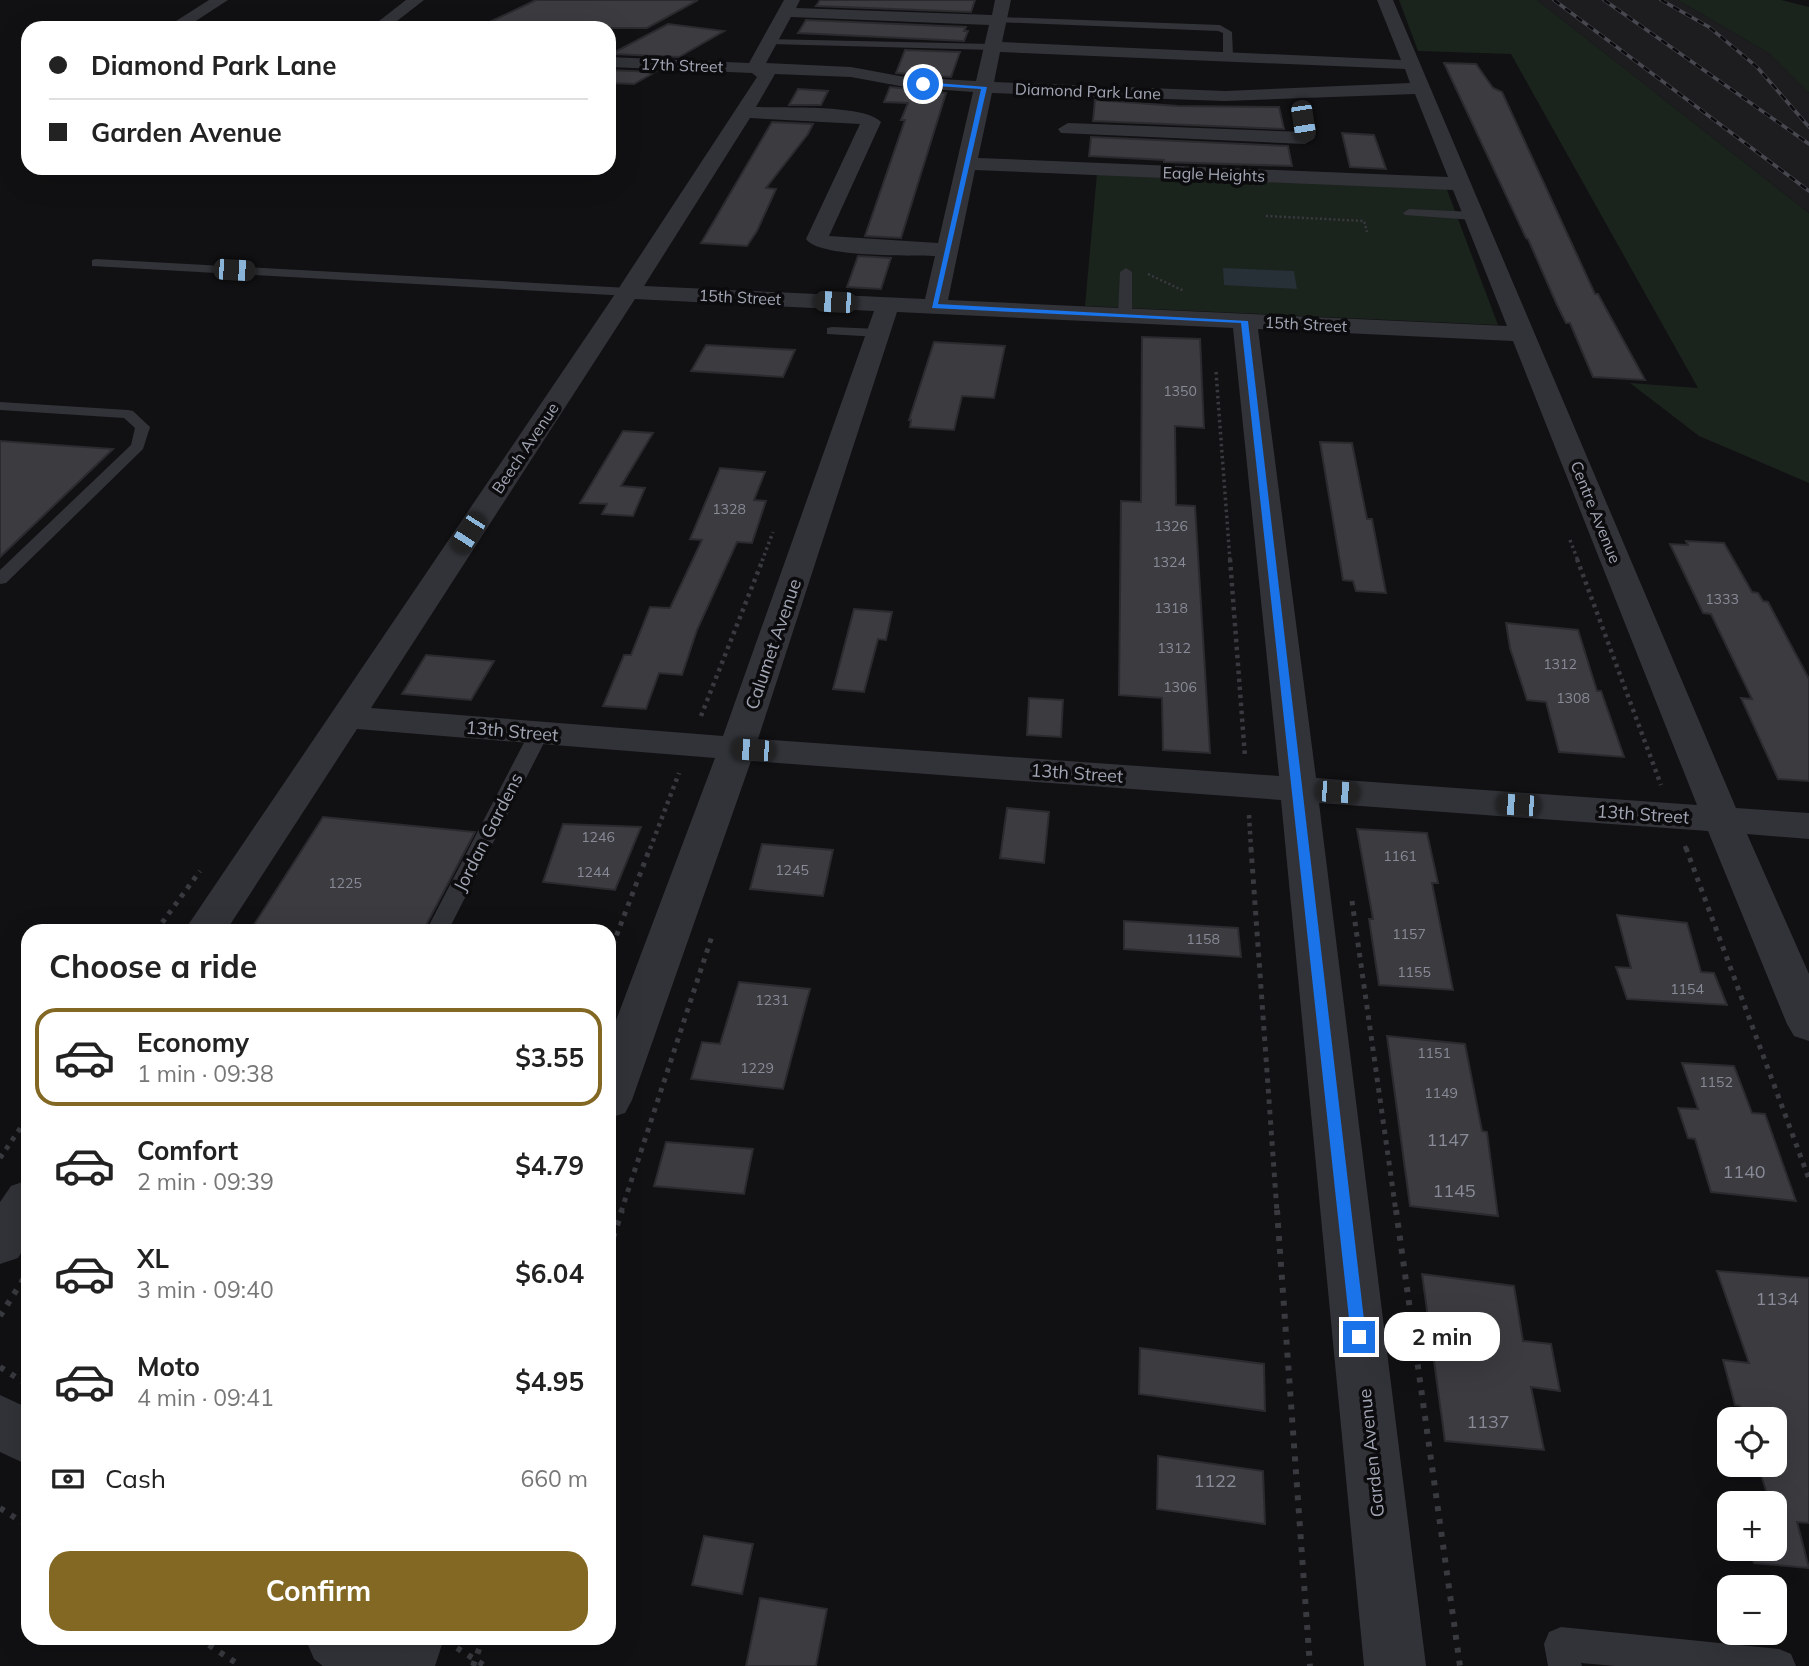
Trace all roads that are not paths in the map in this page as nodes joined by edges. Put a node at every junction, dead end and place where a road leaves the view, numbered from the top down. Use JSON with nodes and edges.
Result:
{"nodes":[{"id":1,"x":220,"y":0,"type":"edge"},
{"id":2,"x":416,"y":0,"type":"edge"},
{"id":3,"x":1385,"y":0,"type":"edge"},
{"id":4,"x":789,"y":6,"type":"edge"},
{"id":5,"x":1001,"y":10,"type":"edge"},
{"id":6,"x":185,"y":21,"type":"edge"},
{"id":7,"x":388,"y":21,"type":"edge"},
{"id":8,"x":769,"y":41,"type":"junction"},
{"id":9,"x":993,"y":47,"type":"junction"},
{"id":10,"x":1228,"y":56,"type":"junction"},
{"id":11,"x":616,"y":62,"type":"edge"},
{"id":12,"x":754,"y":67,"type":"junction"},
{"id":13,"x":1417,"y":77,"type":"junction"},
{"id":14,"x":984,"y":87,"type":"junction"},
{"id":15,"x":744,"y":113,"type":"junction"},
{"id":16,"x":1068,"y":129,"type":"dead end"},
{"id":17,"x":1119,"y":131,"type":"junction"},
{"id":18,"x":967,"y":164,"type":"junction"},
{"id":19,"x":1117,"y":170,"type":"junction"},
{"id":20,"x":1313,"y":178,"type":"junction"},
{"id":21,"x":1461,"y":184,"type":"junction"},
{"id":22,"x":1409,"y":213,"type":"dead end"},
{"id":23,"x":1474,"y":216,"type":"junction"},
{"id":24,"x":947,"y":250,"type":"junction"},
{"id":25,"x":96,"y":262,"type":"dead end"},
{"id":26,"x":1126,"y":272,"type":"dead end"},
{"id":27,"x":629,"y":292,"type":"junction"},
{"id":28,"x":934,"y":306,"type":"junction"},
{"id":29,"x":1125,"y":316,"type":"junction"},
{"id":30,"x":884,"y":319,"type":"junction"},
{"id":31,"x":1245,"y":321,"type":"junction"},
{"id":32,"x":832,"y":331,"type":"dead end"},
{"id":33,"x":1523,"y":334,"type":"junction"},
{"id":34,"x":0,"y":406,"type":"edge"},
{"id":35,"x":0,"y":579,"type":"edge"},
{"id":36,"x":346,"y":717,"type":"junction"},
{"id":37,"x":539,"y":733,"type":"junction"},
{"id":38,"x":737,"y":748,"type":"junction"},
{"id":39,"x":1299,"y":789,"type":"junction"},
{"id":40,"x":1722,"y":820,"type":"junction"},
{"id":41,"x":1809,"y":826,"type":"edge"},
{"id":42,"x":210,"y":924,"type":"edge"},
{"id":43,"x":441,"y":924,"type":"edge"},
{"id":44,"x":1809,"y":1024,"type":"edge"},
{"id":45,"x":616,"y":1081,"type":"edge"},
{"id":46,"x":21,"y":1211,"type":"edge"},
{"id":47,"x":0,"y":1243,"type":"edge"},
{"id":48,"x":0,"y":1421,"type":"edge"},
{"id":49,"x":21,"y":1434,"type":"edge"},
{"id":50,"x":346,"y":1645,"type":"edge"},
{"id":51,"x":412,"y":1645,"type":"edge"},
{"id":52,"x":377,"y":1666,"type":"edge"},
{"id":53,"x":404,"y":1666,"type":"edge"},
{"id":54,"x":1395,"y":1666,"type":"edge"},
{"id":55,"x":1565,"y":1666,"type":"edge"},
{"id":56,"x":1779,"y":1666,"type":"edge"}],
"edges":[{"from":1,"to":6,"type":"street"},
{"from":2,"to":7,"type":"street"},
{"from":3,"to":13,"type":"street","name":"Centre Avenue"},
{"from":4,"to":5,"type":"street"},
{"from":4,"to":8,"type":"street"},
{"from":5,"to":9,"type":"street"},
{"from":5,"to":10,"type":"lane"},
{"from":8,"to":9,"type":"lane"},
{"from":8,"to":12,"type":"street"},
{"from":9,"to":10,"type":"street"},
{"from":9,"to":14,"type":"street"},
{"from":10,"to":13,"type":"street"},
{"from":11,"to":12,"type":"street","name":"17th Street"},
{"from":12,"to":14,"type":"street","name":"Diamond Park Lane"},
{"from":12,"to":15,"type":"street","name":"Beech Avenue"},
{"from":13,"to":14,"type":"street","name":"Diamond Park Lane"},
{"from":13,"to":21,"type":"street","name":"Centre Avenue"},
{"from":14,"to":18,"type":"street"},
{"from":15,"to":24,"type":"street"},
{"from":15,"to":27,"type":"street","name":"Beech Avenue"},
{"from":16,"to":17,"type":"street"},
{"from":17,"to":19,"type":"street"},
{"from":17,"to":20,"type":"street"},
{"from":18,"to":19,"type":"street","name":"Eagle Heights"},
{"from":18,"to":24,"type":"street"},
{"from":19,"to":20,"type":"street","name":"Eagle Heights"},
{"from":20,"to":21,"type":"street","name":"Eagle Heights"},
{"from":21,"to":23,"type":"street","name":"Centre Avenue"},
{"from":22,"to":23,"type":"lane"},
{"from":23,"to":33,"type":"street","name":"Centre Avenue"},
{"from":24,"to":28,"type":"street"},
{"from":25,"to":27,"type":"lane"},
{"from":26,"to":29,"type":"lane"},
{"from":27,"to":30,"type":"street","name":"15th Street"},
{"from":27,"to":36,"type":"street","name":"Beech Avenue"},
{"from":28,"to":29,"type":"street","name":"15th Street"},
{"from":28,"to":30,"type":"street","name":"15th Street"},
{"from":29,"to":31,"type":"street","name":"15th Street"},
{"from":30,"to":32,"type":"lane"},
{"from":30,"to":38,"type":"street","name":"Calumet Avenue"},
{"from":31,"to":33,"type":"street","name":"15th Street"},
{"from":31,"to":39,"type":"street","name":"Garden Avenue"},
{"from":33,"to":40,"type":"street","name":"Centre Avenue"},
{"from":34,"to":35,"type":"lane"},
{"from":36,"to":37,"type":"street","name":"13th Street"},
{"from":36,"to":42,"type":"street","name":"Beech Avenue"},
{"from":37,"to":38,"type":"street","name":"13th Street"},
{"from":37,"to":43,"type":"lane","name":"Jordan Gardens"},
{"from":38,"to":39,"type":"street","name":"13th Street"},
{"from":38,"to":45,"type":"street","name":"Calumet Avenue"},
{"from":39,"to":40,"type":"street","name":"13th Street"},
{"from":39,"to":54,"type":"street","name":"Garden Avenue"},
{"from":40,"to":41,"type":"street","name":"13th Street"},
{"from":40,"to":44,"type":"street","name":"Centre Avenue"},
{"from":46,"to":47,"type":"street"},
{"from":48,"to":49,"type":"street"},
{"from":50,"to":52,"type":"street"},
{"from":51,"to":53,"type":"street"},
{"from":55,"to":56,"type":"lane"}]}
